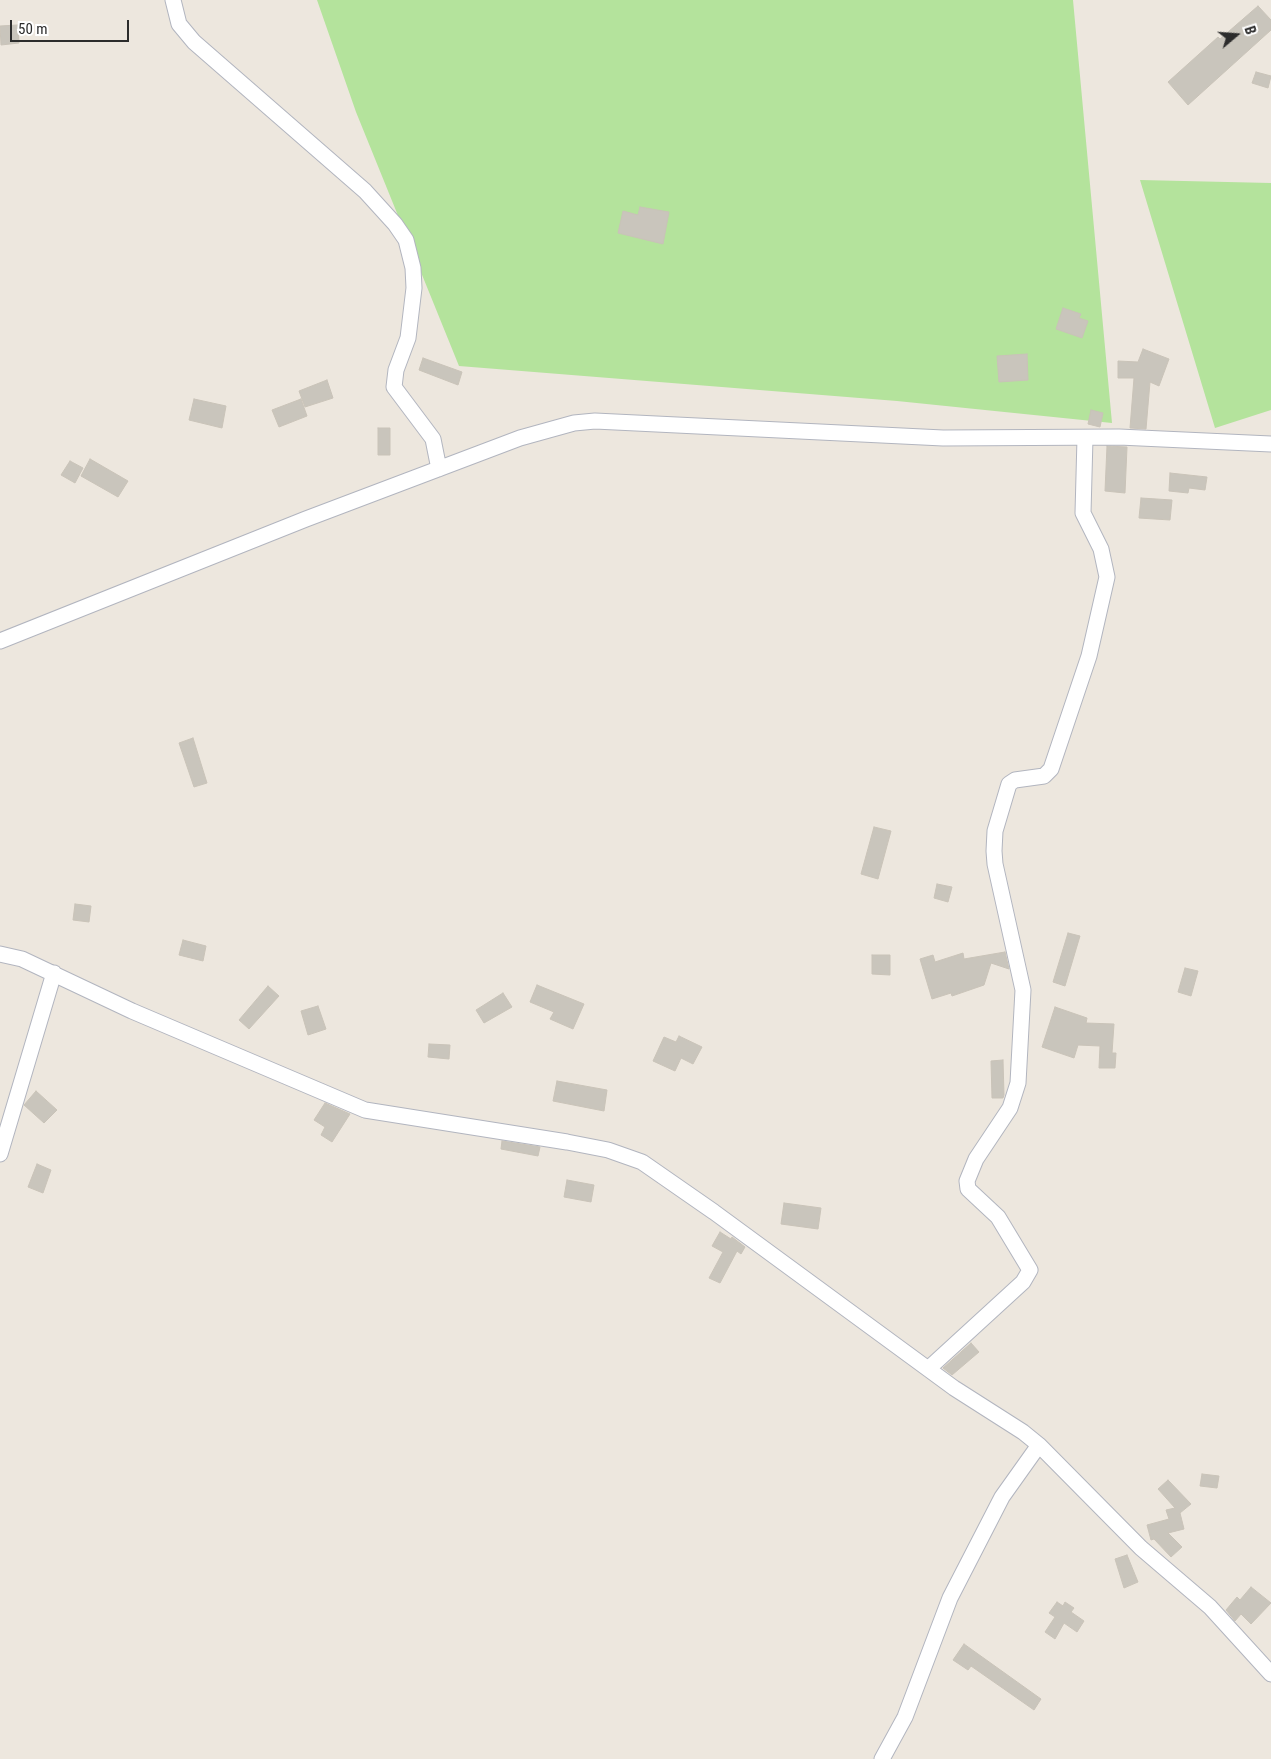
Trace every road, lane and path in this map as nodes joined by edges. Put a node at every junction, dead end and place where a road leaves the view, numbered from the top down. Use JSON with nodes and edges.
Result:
{"nodes":[{"id":1,"x":173,"y":0,"type":"edge"},
{"id":2,"x":1084,"y":438,"type":"junction"},
{"id":3,"x":1271,"y":444,"type":"edge"},
{"id":4,"x":439,"y":469,"type":"junction"},
{"id":5,"x":0,"y":641,"type":"edge"},
{"id":6,"x":0,"y":954,"type":"edge"},
{"id":7,"x":54,"y":973,"type":"junction"},
{"id":8,"x":0,"y":1154,"type":"edge"},
{"id":9,"x":928,"y":1369,"type":"junction"},
{"id":10,"x":1039,"y":1445,"type":"junction"},
{"id":11,"x":1271,"y":1674,"type":"edge"},
{"id":12,"x":882,"y":1759,"type":"edge"}],
"edges":[{"from":1,"to":4,"type":"street"},
{"from":2,"to":3,"type":"street"},
{"from":2,"to":4,"type":"street"},
{"from":2,"to":9,"type":"street"},
{"from":4,"to":5,"type":"street"},
{"from":6,"to":7,"type":"street"},
{"from":7,"to":8,"type":"street"},
{"from":7,"to":9,"type":"street"},
{"from":9,"to":10,"type":"street"},
{"from":10,"to":11,"type":"street"},
{"from":10,"to":12,"type":"street"}]}
